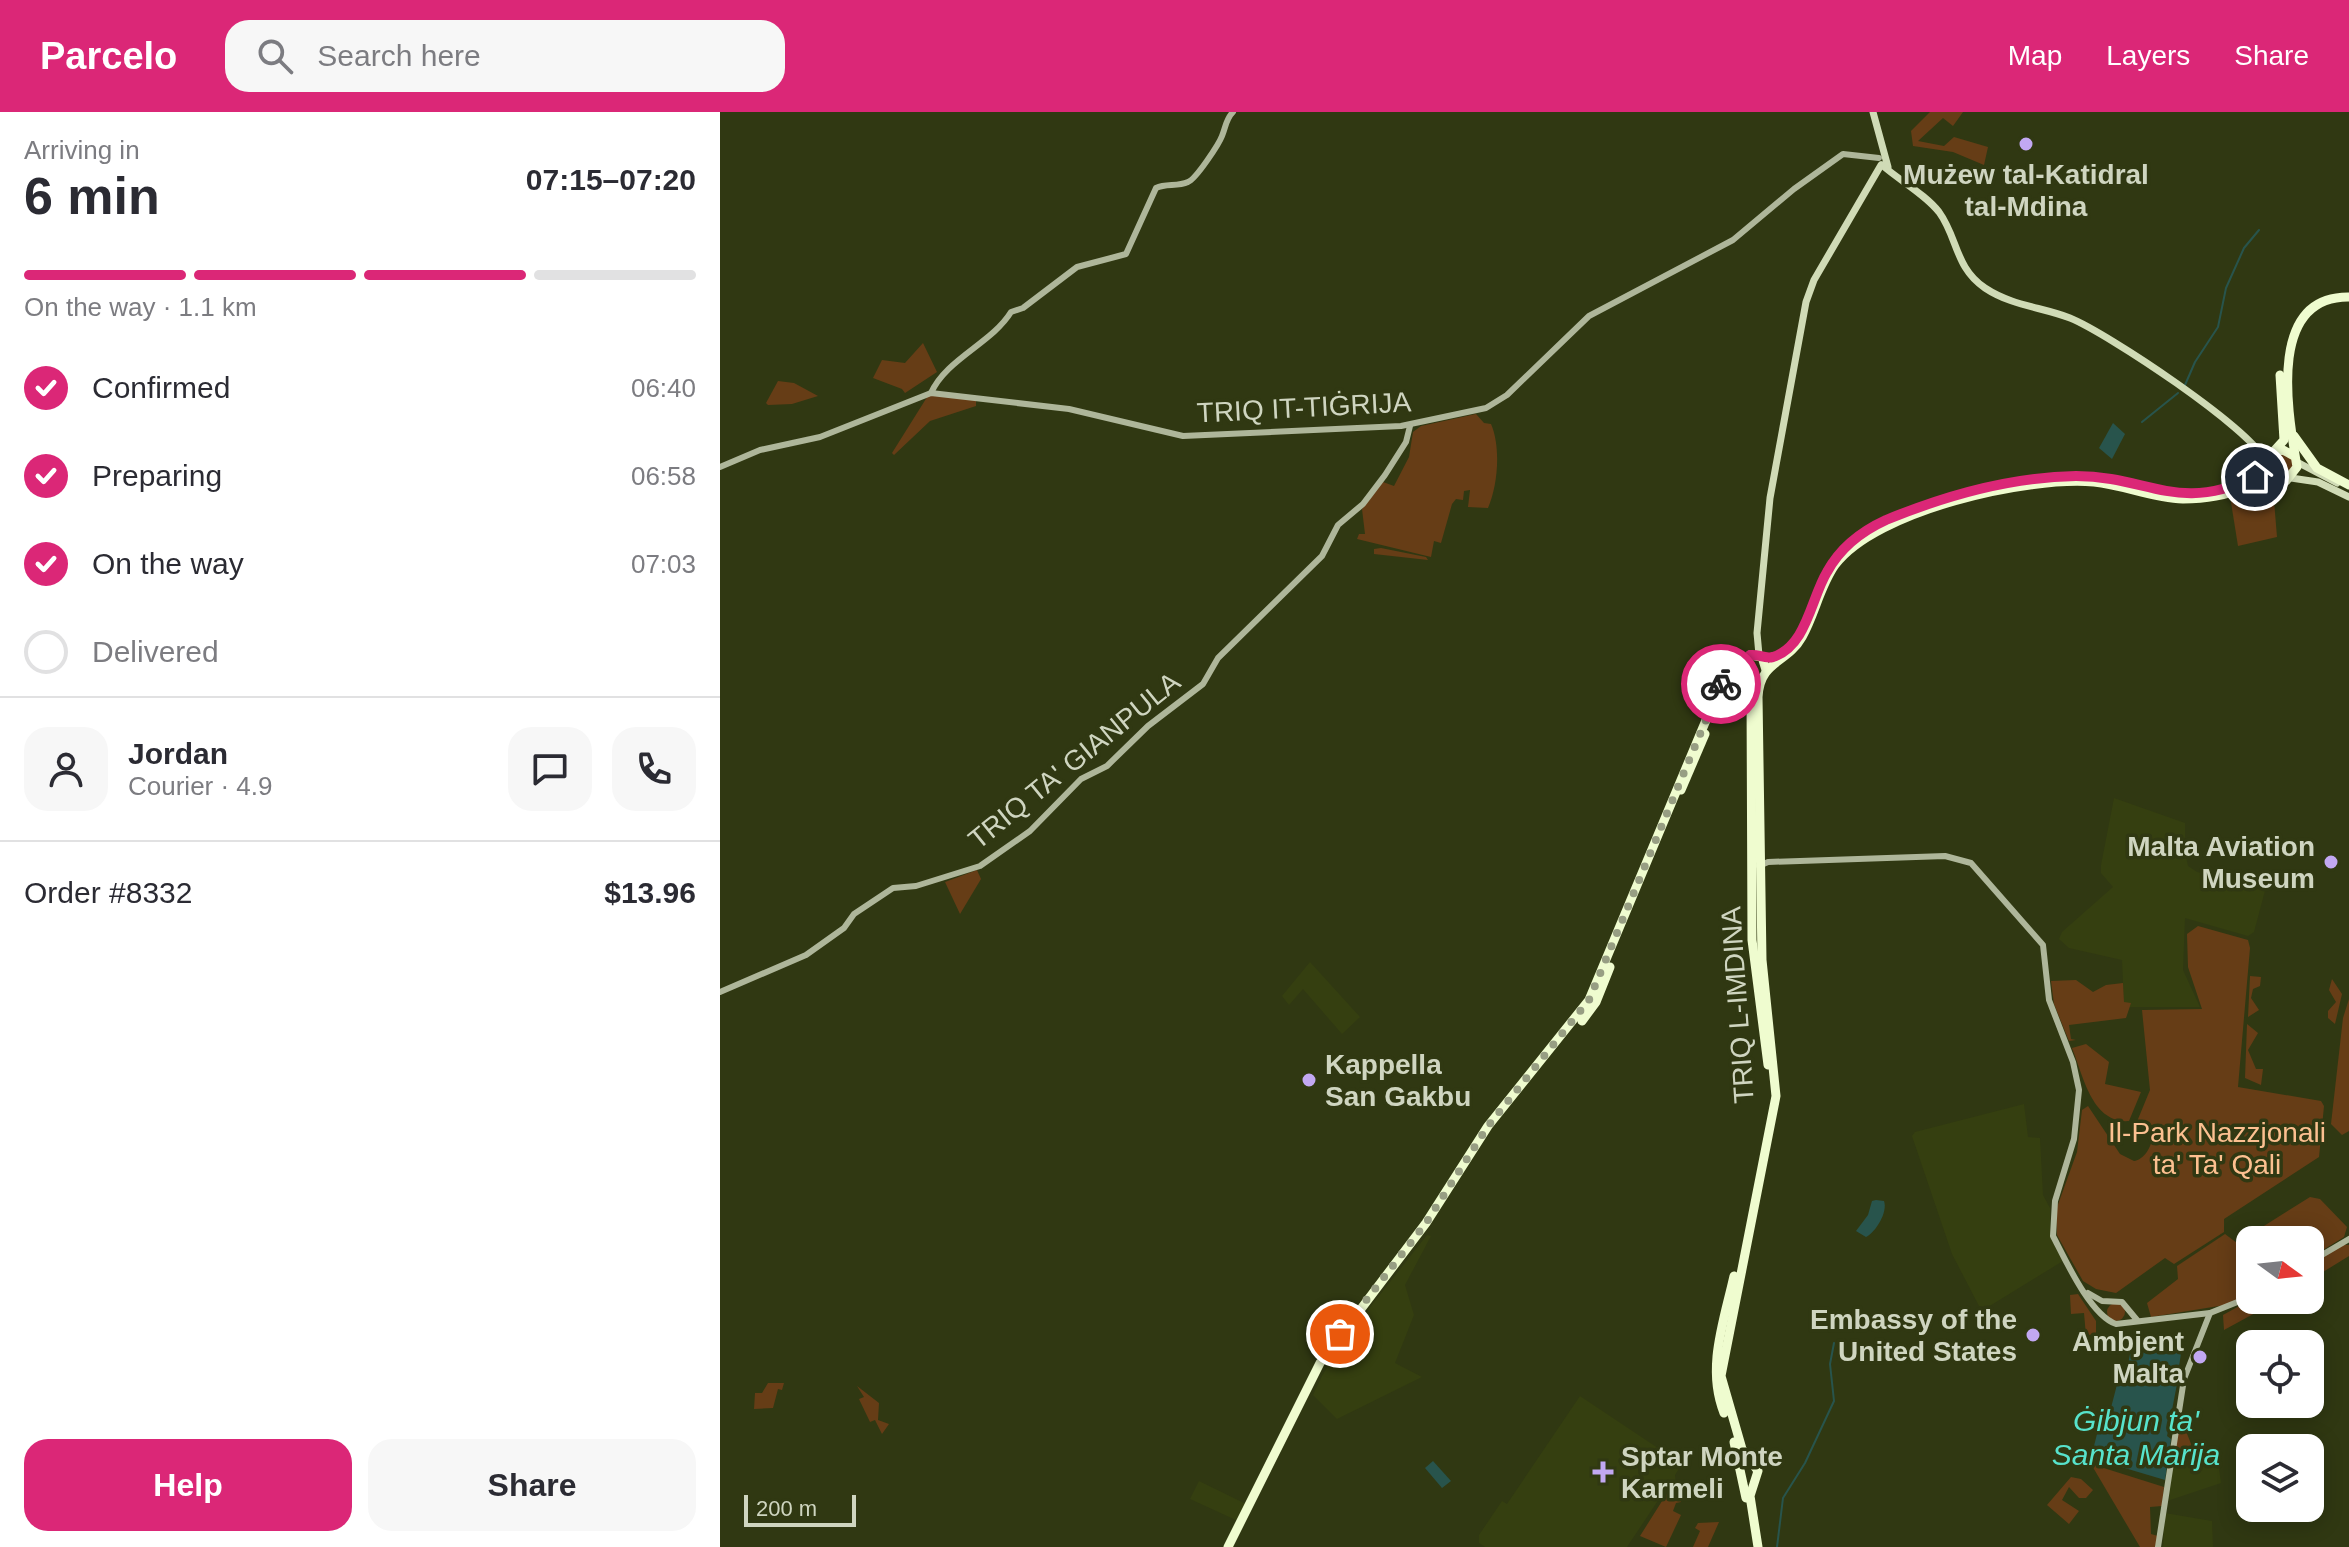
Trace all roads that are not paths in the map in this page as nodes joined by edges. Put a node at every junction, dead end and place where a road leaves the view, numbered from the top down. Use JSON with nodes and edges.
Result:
{"nodes":[{"id":1,"x":1233,"y":112,"type":"edge"},
{"id":2,"x":1873,"y":112,"type":"edge"},
{"id":3,"x":1880,"y":161,"type":"junction"},
{"id":4,"x":2349,"y":295,"type":"edge"},
{"id":5,"x":931,"y":393,"type":"junction"},
{"id":6,"x":1410,"y":426,"type":"junction"},
{"id":7,"x":2291,"y":429,"type":"junction"},
{"id":8,"x":2256,"y":447,"type":"junction"},
{"id":9,"x":2273,"y":452,"type":"junction"},
{"id":10,"x":2296,"y":459,"type":"junction"},
{"id":11,"x":2266,"y":462,"type":"junction"},
{"id":12,"x":720,"y":467,"type":"edge"},
{"id":13,"x":2271,"y":477,"type":"junction"},
{"id":14,"x":2291,"y":478,"type":"junction"},
{"id":15,"x":2349,"y":487,"type":"edge"},
{"id":16,"x":2349,"y":497,"type":"edge"},
{"id":17,"x":1794,"y":648,"type":"junction"},
{"id":18,"x":1755,"y":656,"type":"junction"},
{"id":19,"x":1764,"y":673,"type":"junction"},
{"id":20,"x":1745,"y":674,"type":"junction"},
{"id":21,"x":1760,"y":734,"type":"junction"},
{"id":22,"x":1758,"y":856,"type":"junction"},
{"id":23,"x":1768,"y":862,"type":"junction"},
{"id":24,"x":1758,"y":869,"type":"junction"},
{"id":25,"x":720,"y":992,"type":"edge"},
{"id":26,"x":2349,"y":1239,"type":"edge"},
{"id":27,"x":2324,"y":1254,"type":"edge"},
{"id":28,"x":2080,"y":1285,"type":"junction"},
{"id":29,"x":2113,"y":1301,"type":"junction"},
{"id":30,"x":2236,"y":1303,"type":"edge"},
{"id":31,"x":2127,"y":1313,"type":"junction"},
{"id":32,"x":2210,"y":1313,"type":"junction"},
{"id":33,"x":2105,"y":1317,"type":"junction"},
{"id":34,"x":2140,"y":1321,"type":"junction"},
{"id":35,"x":2120,"y":1323,"type":"junction"},
{"id":36,"x":1753,"y":1463,"type":"junction"},
{"id":37,"x":1740,"y":1467,"type":"junction"},
{"id":38,"x":1748,"y":1480,"type":"junction"},
{"id":39,"x":1230,"y":1547,"type":"edge"},
{"id":40,"x":1755,"y":1547,"type":"edge"},
{"id":41,"x":2158,"y":1547,"type":"edge"}],
"edges":[{"from":1,"to":5,"type":"main road"},
{"from":2,"to":3,"type":"main road"},
{"from":3,"to":6,"type":"main road","name":"TRIQ IT-TIĠRIJA"},
{"from":3,"to":8,"type":"main road"},
{"from":3,"to":18,"type":"main road"},
{"from":4,"to":7,"type":"highway"},
{"from":4,"to":9,"type":"highway"},
{"from":5,"to":6,"type":"main road","name":"TRIQ IT-TIĠRIJA"},
{"from":5,"to":12,"type":"main road","name":"TRIQ IT-TIĠRIJA"},
{"from":6,"to":25,"type":"main road","name":"TRIQ TA' GIANPULA"},
{"from":7,"to":10,"type":"highway"},
{"from":7,"to":15,"type":"highway"},
{"from":8,"to":9,"type":"main road"},
{"from":8,"to":11,"type":"main road"},
{"from":9,"to":10,"type":"highway"},
{"from":9,"to":11,"type":"highway"},
{"from":10,"to":14,"type":"highway"},
{"from":10,"to":15,"type":"main road"},
{"from":11,"to":13,"type":"highway"},
{"from":11,"to":18,"type":"highway"},
{"from":13,"to":14,"type":"highway"},
{"from":13,"to":17,"type":"highway"},
{"from":14,"to":16,"type":"main road"},
{"from":17,"to":19,"type":"highway"},
{"from":17,"to":21,"type":"highway"},
{"from":18,"to":19,"type":"highway","name":"TRIQ L-IMDINA"},
{"from":18,"to":20,"type":"highway","name":"TRIQ L-IMDINA"},
{"from":18,"to":39,"type":"highway","name":"TRIQ L-IMDINA"},
{"from":19,"to":20,"type":"highway"},
{"from":19,"to":21,"type":"highway","name":"TRIQ L-IMDINA"},
{"from":20,"to":37,"type":"highway","name":"TRIQ L-IMDINA"},
{"from":20,"to":39,"type":"highway","name":"TRIQ L-IMDINA"},
{"from":21,"to":22,"type":"highway","name":"TRIQ L-IMDINA"},
{"from":22,"to":23,"type":"main road"},
{"from":22,"to":24,"type":"highway","name":"TRIQ L-IMDINA"},
{"from":23,"to":24,"type":"main road"},
{"from":23,"to":28,"type":"main road"},
{"from":24,"to":36,"type":"highway","name":"TRIQ L-IMDINA"},
{"from":26,"to":27,"type":"main road"},
{"from":28,"to":29,"type":"main road"},
{"from":28,"to":33,"type":"main road"},
{"from":29,"to":31,"type":"main road"},
{"from":29,"to":33,"type":"main road"},
{"from":30,"to":32,"type":"main road"},
{"from":31,"to":34,"type":"main road"},
{"from":31,"to":35,"type":"main road"},
{"from":32,"to":34,"type":"main road"},
{"from":32,"to":41,"type":"main road"},
{"from":33,"to":35,"type":"main road"},
{"from":34,"to":35,"type":"main road"},
{"from":36,"to":37,"type":"highway"},
{"from":36,"to":38,"type":"highway","name":"TRIQ L-IMDINA"},
{"from":37,"to":38,"type":"highway","name":"TRIQ L-IMDINA"},
{"from":38,"to":40,"type":"highway","name":"TRIQ L-IMDINA"}]}
